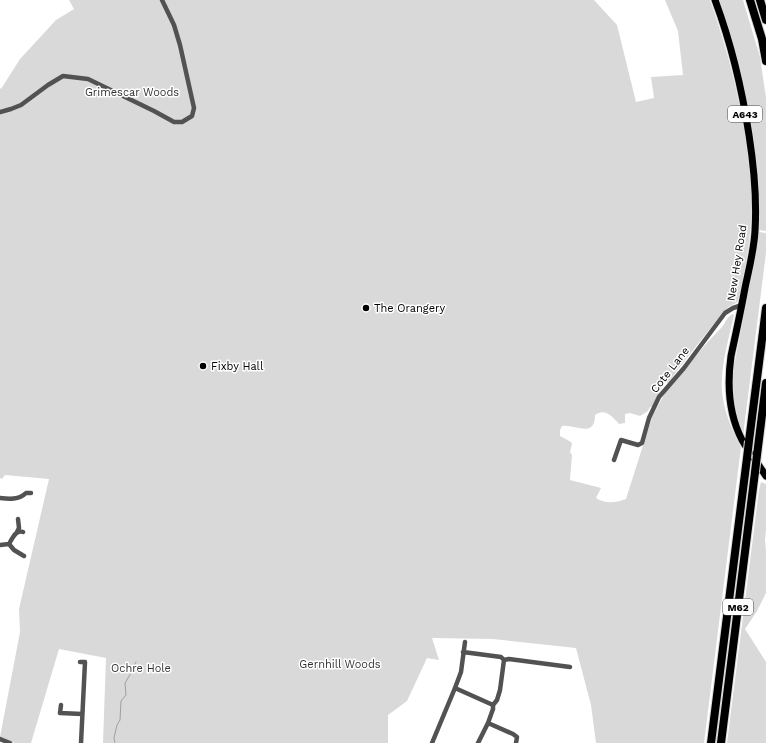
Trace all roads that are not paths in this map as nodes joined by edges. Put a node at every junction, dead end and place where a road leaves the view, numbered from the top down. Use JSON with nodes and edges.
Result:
{"nodes":[{"id":1,"x":162,"y":0,"type":"edge"},
{"id":2,"x":715,"y":0,"type":"edge"},
{"id":3,"x":750,"y":0,"type":"edge"},
{"id":4,"x":760,"y":0,"type":"edge"},
{"id":5,"x":766,"y":20,"type":"edge"},
{"id":6,"x":766,"y":61,"type":"edge"},
{"id":7,"x":0,"y":112,"type":"edge"},
{"id":8,"x":742,"y":305,"type":"junction"},
{"id":9,"x":766,"y":308,"type":"edge"},
{"id":10,"x":766,"y":383,"type":"edge"},
{"id":11,"x":614,"y":460,"type":"dead end"},
{"id":12,"x":766,"y":476,"type":"edge"},
{"id":13,"x":31,"y":493,"type":"dead end"},
{"id":14,"x":0,"y":498,"type":"edge"},
{"id":15,"x":18,"y":519,"type":"dead end"},
{"id":16,"x":17,"y":532,"type":"junction"},
{"id":17,"x":23,"y":532,"type":"dead end"},
{"id":18,"x":9,"y":544,"type":"junction"},
{"id":19,"x":0,"y":545,"type":"edge"},
{"id":20,"x":24,"y":556,"type":"dead end"},
{"id":21,"x":465,"y":642,"type":"dead end"},
{"id":22,"x":463,"y":652,"type":"junction"},
{"id":23,"x":504,"y":660,"type":"junction"},
{"id":24,"x":80,"y":662,"type":"dead end"},
{"id":25,"x":570,"y":667,"type":"dead end"},
{"id":26,"x":456,"y":688,"type":"junction"},
{"id":27,"x":61,"y":705,"type":"dead end"},
{"id":28,"x":493,"y":705,"type":"junction"},
{"id":29,"x":82,"y":714,"type":"junction"},
{"id":30,"x":488,"y":723,"type":"junction"},
{"id":31,"x":0,"y":739,"type":"edge"},
{"id":32,"x":10,"y":743,"type":"edge"},
{"id":33,"x":81,"y":743,"type":"edge"},
{"id":34,"x":432,"y":743,"type":"edge"},
{"id":35,"x":478,"y":743,"type":"edge"},
{"id":36,"x":516,"y":743,"type":"edge"},
{"id":37,"x":711,"y":743,"type":"edge"},
{"id":38,"x":721,"y":743,"type":"edge"}],
"edges":[{"from":1,"to":7,"type":"street"},
{"from":2,"to":8,"type":"main road","name":"New Hey Road","number":"A643"},
{"from":3,"to":6,"type":"highway"},
{"from":4,"to":5,"type":"highway"},
{"from":8,"to":11,"type":"street","name":"Cote Lane"},
{"from":8,"to":12,"type":"main road","name":"New Hey Road","number":"A643"},
{"from":9,"to":37,"type":"highway","number":"M62","bridge":true},
{"from":10,"to":38,"type":"highway","number":"M62","bridge":true},
{"from":13,"to":14,"type":"street"},
{"from":15,"to":16,"type":"street"},
{"from":16,"to":17,"type":"street"},
{"from":16,"to":18,"type":"street"},
{"from":18,"to":19,"type":"street"},
{"from":18,"to":20,"type":"street"},
{"from":21,"to":22,"type":"street"},
{"from":22,"to":23,"type":"street"},
{"from":22,"to":26,"type":"street"},
{"from":23,"to":25,"type":"street"},
{"from":23,"to":28,"type":"street"},
{"from":24,"to":29,"type":"street"},
{"from":26,"to":28,"type":"street"},
{"from":26,"to":34,"type":"street"},
{"from":27,"to":29,"type":"street"},
{"from":28,"to":30,"type":"street"},
{"from":29,"to":33,"type":"street"},
{"from":30,"to":35,"type":"street"},
{"from":30,"to":36,"type":"street"},
{"from":31,"to":32,"type":"street"}]}
